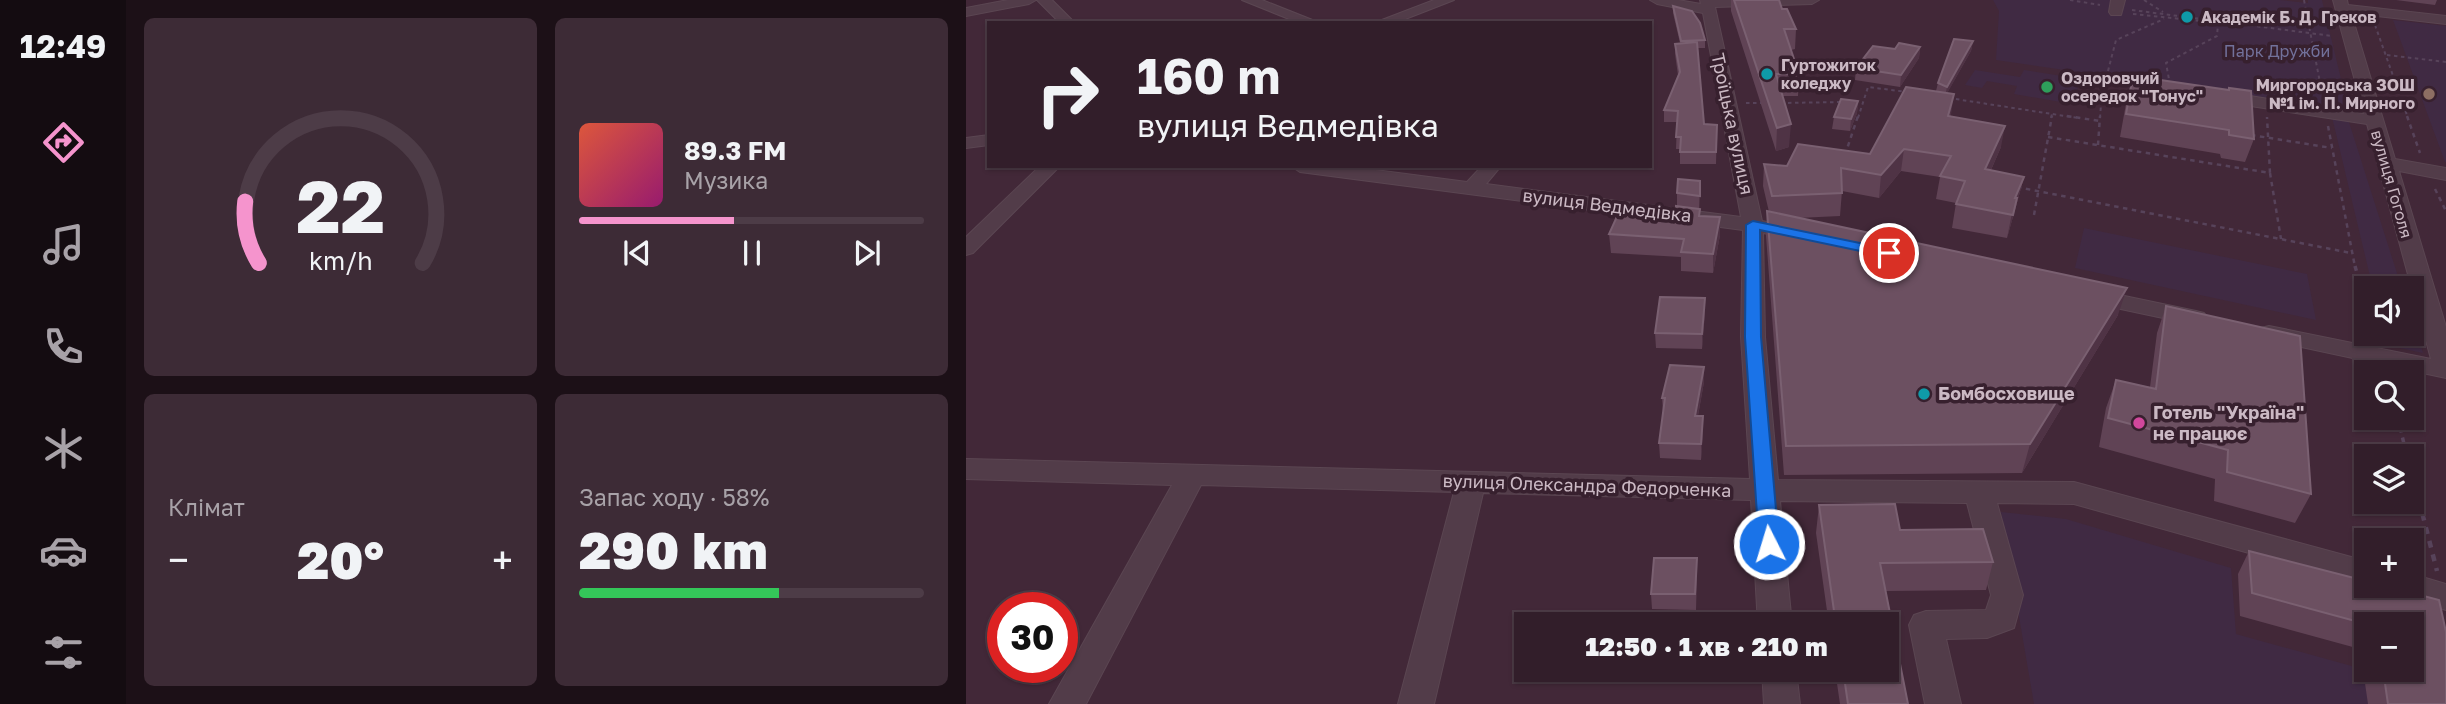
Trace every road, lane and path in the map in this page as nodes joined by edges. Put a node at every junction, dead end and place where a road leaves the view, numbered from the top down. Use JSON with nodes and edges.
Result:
{"nodes":[{"id":1,"x":1029,"y":0,"type":"edge"},
{"id":2,"x":1044,"y":0,"type":"edge"},
{"id":3,"x":1249,"y":0,"type":"edge"},
{"id":4,"x":1447,"y":0,"type":"edge"},
{"id":5,"x":1657,"y":0,"type":"edge"},
{"id":6,"x":1812,"y":0,"type":"edge"},
{"id":7,"x":2070,"y":0,"type":"edge"},
{"id":8,"x":2144,"y":0,"type":"edge"},
{"id":9,"x":2304,"y":0,"type":"edge"},
{"id":10,"x":1708,"y":4,"type":"edge"},
{"id":11,"x":2342,"y":4,"type":"edge"},
{"id":12,"x":2117,"y":7,"type":"edge"},
{"id":13,"x":2369,"y":11,"type":"junction"},
{"id":14,"x":966,"y":12,"type":"edge"},
{"id":15,"x":2166,"y":16,"type":"junction"},
{"id":16,"x":2446,"y":20,"type":"edge"},
{"id":17,"x":1066,"y":21,"type":"edge"},
{"id":18,"x":1307,"y":21,"type":"edge"},
{"id":19,"x":1387,"y":21,"type":"edge"},
{"id":20,"x":2218,"y":24,"type":"junction"},
{"id":21,"x":2252,"y":26,"type":"junction"},
{"id":22,"x":2310,"y":33,"type":"junction"},
{"id":23,"x":2352,"y":38,"type":"junction"},
{"id":24,"x":2387,"y":55,"type":"junction"},
{"id":25,"x":2446,"y":62,"type":"edge"},
{"id":26,"x":2108,"y":71,"type":"dead end"},
{"id":27,"x":2170,"y":89,"type":"joint"},
{"id":28,"x":1908,"y":92,"type":"edge"},
{"id":29,"x":2133,"y":92,"type":"edge"},
{"id":30,"x":1947,"y":98,"type":"edge"},
{"id":31,"x":1850,"y":102,"type":"edge"},
{"id":32,"x":1741,"y":103,"type":"dead end"},
{"id":33,"x":1768,"y":103,"type":"edge"},
{"id":34,"x":1782,"y":103,"type":"edge"},
{"id":35,"x":2325,"y":112,"type":"junction"},
{"id":36,"x":2052,"y":114,"type":"junction"},
{"id":37,"x":2266,"y":114,"type":"dead end"},
{"id":38,"x":2373,"y":120,"type":"junction"},
{"id":39,"x":2099,"y":121,"type":"junction"},
{"id":40,"x":2244,"y":134,"type":"edge"},
{"id":41,"x":2048,"y":137,"type":"junction"},
{"id":42,"x":2268,"y":138,"type":"junction"},
{"id":43,"x":987,"y":140,"type":"edge"},
{"id":44,"x":966,"y":143,"type":"edge"},
{"id":45,"x":2098,"y":145,"type":"junction"},
{"id":46,"x":2332,"y":148,"type":"junction"},
{"id":47,"x":1845,"y":156,"type":"edge"},
{"id":48,"x":2385,"y":163,"type":"junction"},
{"id":49,"x":1049,"y":168,"type":"edge"},
{"id":50,"x":1327,"y":168,"type":"edge"},
{"id":51,"x":1490,"y":168,"type":"edge"},
{"id":52,"x":1354,"y":170,"type":"edge"},
{"id":53,"x":2426,"y":170,"type":"junction"},
{"id":54,"x":2270,"y":173,"type":"junction"},
{"id":55,"x":2446,"y":174,"type":"edge"},
{"id":56,"x":2011,"y":186,"type":"edge"},
{"id":57,"x":1471,"y":189,"type":"junction"},
{"id":58,"x":2038,"y":192,"type":"junction"},
{"id":59,"x":2446,"y":211,"type":"edge"},
{"id":60,"x":2034,"y":215,"type":"dead end"},
{"id":61,"x":1753,"y":225,"type":"junction"},
{"id":62,"x":1821,"y":239,"type":"edge"},
{"id":63,"x":2281,"y":239,"type":"junction"},
{"id":64,"x":966,"y":249,"type":"edge"},
{"id":65,"x":2351,"y":253,"type":"junction"},
{"id":66,"x":2358,"y":276,"type":"edge"},
{"id":67,"x":2067,"y":290,"type":"edge"},
{"id":68,"x":2217,"y":322,"type":"edge"},
{"id":69,"x":2244,"y":328,"type":"edge"},
{"id":70,"x":2446,"y":369,"type":"edge"},
{"id":71,"x":966,"y":469,"type":"edge"},
{"id":72,"x":1192,"y":475,"type":"junction"},
{"id":73,"x":1471,"y":482,"type":"junction"},
{"id":74,"x":1764,"y":490,"type":"junction"},
{"id":75,"x":1979,"y":492,"type":"junction"},
{"id":76,"x":2423,"y":514,"type":"edge"},
{"id":77,"x":2354,"y":571,"type":"edge"},
{"id":78,"x":2424,"y":590,"type":"edge"},
{"id":79,"x":2445,"y":596,"type":"edge"},
{"id":80,"x":1774,"y":612,"type":"edge"},
{"id":81,"x":1780,"y":682,"type":"edge"},
{"id":82,"x":1067,"y":704,"type":"edge"},
{"id":83,"x":1416,"y":704,"type":"edge"},
{"id":84,"x":1782,"y":704,"type":"edge"},
{"id":85,"x":1943,"y":704,"type":"edge"}],
"edges":[{"from":1,"to":14,"type":"street"},
{"from":2,"to":17,"type":"street"},
{"from":3,"to":18,"type":"street"},
{"from":4,"to":19,"type":"street"},
{"from":5,"to":10,"type":"street"},
{"from":6,"to":10,"type":"street"},
{"from":7,"to":12,"type":"path"},
{"from":8,"to":15,"type":"path"},
{"from":9,"to":22,"type":"path"},
{"from":10,"to":61,"type":"street","name":"Троїцька вулиця"},
{"from":11,"to":13,"type":"street"},
{"from":11,"to":23,"type":"street","name":"вулиця Гоголя"},
{"from":12,"to":15,"type":"path"},
{"from":13,"to":16,"type":"street"},
{"from":13,"to":24,"type":"path"},
{"from":15,"to":20,"type":"path"},
{"from":15,"to":21,"type":"path"},
{"from":15,"to":26,"type":"path"},
{"from":20,"to":21,"type":"path"},
{"from":20,"to":27,"type":"path"},
{"from":21,"to":22,"type":"path"},
{"from":22,"to":23,"type":"path"},
{"from":22,"to":35,"type":"path"},
{"from":23,"to":38,"type":"street","name":"вулиця Гоголя"},
{"from":24,"to":25,"type":"path"},
{"from":24,"to":53,"type":"path"},
{"from":27,"to":35,"type":"street"},
{"from":28,"to":47,"type":"path"},
{"from":29,"to":39,"type":"path"},
{"from":30,"to":36,"type":"path"},
{"from":31,"to":34,"type":"path"},
{"from":32,"to":33,"type":"path"},
{"from":35,"to":38,"type":"street"},
{"from":35,"to":46,"type":"path"},
{"from":36,"to":39,"type":"path"},
{"from":36,"to":41,"type":"path"},
{"from":37,"to":42,"type":"path"},
{"from":38,"to":48,"type":"street","name":"вулиця Гоголя"},
{"from":39,"to":45,"type":"path"},
{"from":40,"to":42,"type":"path"},
{"from":41,"to":45,"type":"path"},
{"from":41,"to":58,"type":"path"},
{"from":42,"to":46,"type":"path"},
{"from":42,"to":54,"type":"path"},
{"from":43,"to":44,"type":"street"},
{"from":45,"to":54,"type":"path"},
{"from":46,"to":65,"type":"path"},
{"from":48,"to":53,"type":"street"},
{"from":48,"to":70,"type":"street","name":"вулиця Гоголя"},
{"from":49,"to":64,"type":"street"},
{"from":50,"to":52,"type":"street","name":"вулиця Ведмедівка"},
{"from":51,"to":57,"type":"street"},
{"from":52,"to":57,"type":"street","name":"вулиця Ведмедівка"},
{"from":53,"to":55,"type":"street"},
{"from":53,"to":59,"type":"path"},
{"from":54,"to":63,"type":"path"},
{"from":56,"to":58,"type":"path"},
{"from":57,"to":61,"type":"street","name":"вулиця Ведмедівка"},
{"from":58,"to":60,"type":"path"},
{"from":58,"to":63,"type":"path"},
{"from":61,"to":62,"type":"street","name":"вулиця Ведмедівка"},
{"from":61,"to":74,"type":"street","name":"Троїцька вулиця"},
{"from":63,"to":65,"type":"path"},
{"from":65,"to":66,"type":"path"},
{"from":67,"to":68,"type":"street"},
{"from":69,"to":70,"type":"street"},
{"from":71,"to":72,"type":"street","name":"вулиця Олександра Федорченка"},
{"from":72,"to":73,"type":"street","name":"вулиця Олександра Федорченка"},
{"from":72,"to":82,"type":"street"},
{"from":73,"to":74,"type":"street","name":"вулиця Олександра Федорченка"},
{"from":73,"to":83,"type":"street"},
{"from":74,"to":75,"type":"street","name":"вулиця Олександра Федорченка"},
{"from":74,"to":80,"type":"street","name":"Троїцька вулиця"},
{"from":75,"to":77,"type":"street","name":"вулиця Олександра Федорченка"},
{"from":75,"to":85,"type":"street"},
{"from":76,"to":79,"type":"path"},
{"from":78,"to":79,"type":"street"},
{"from":81,"to":84,"type":"street"}]}
